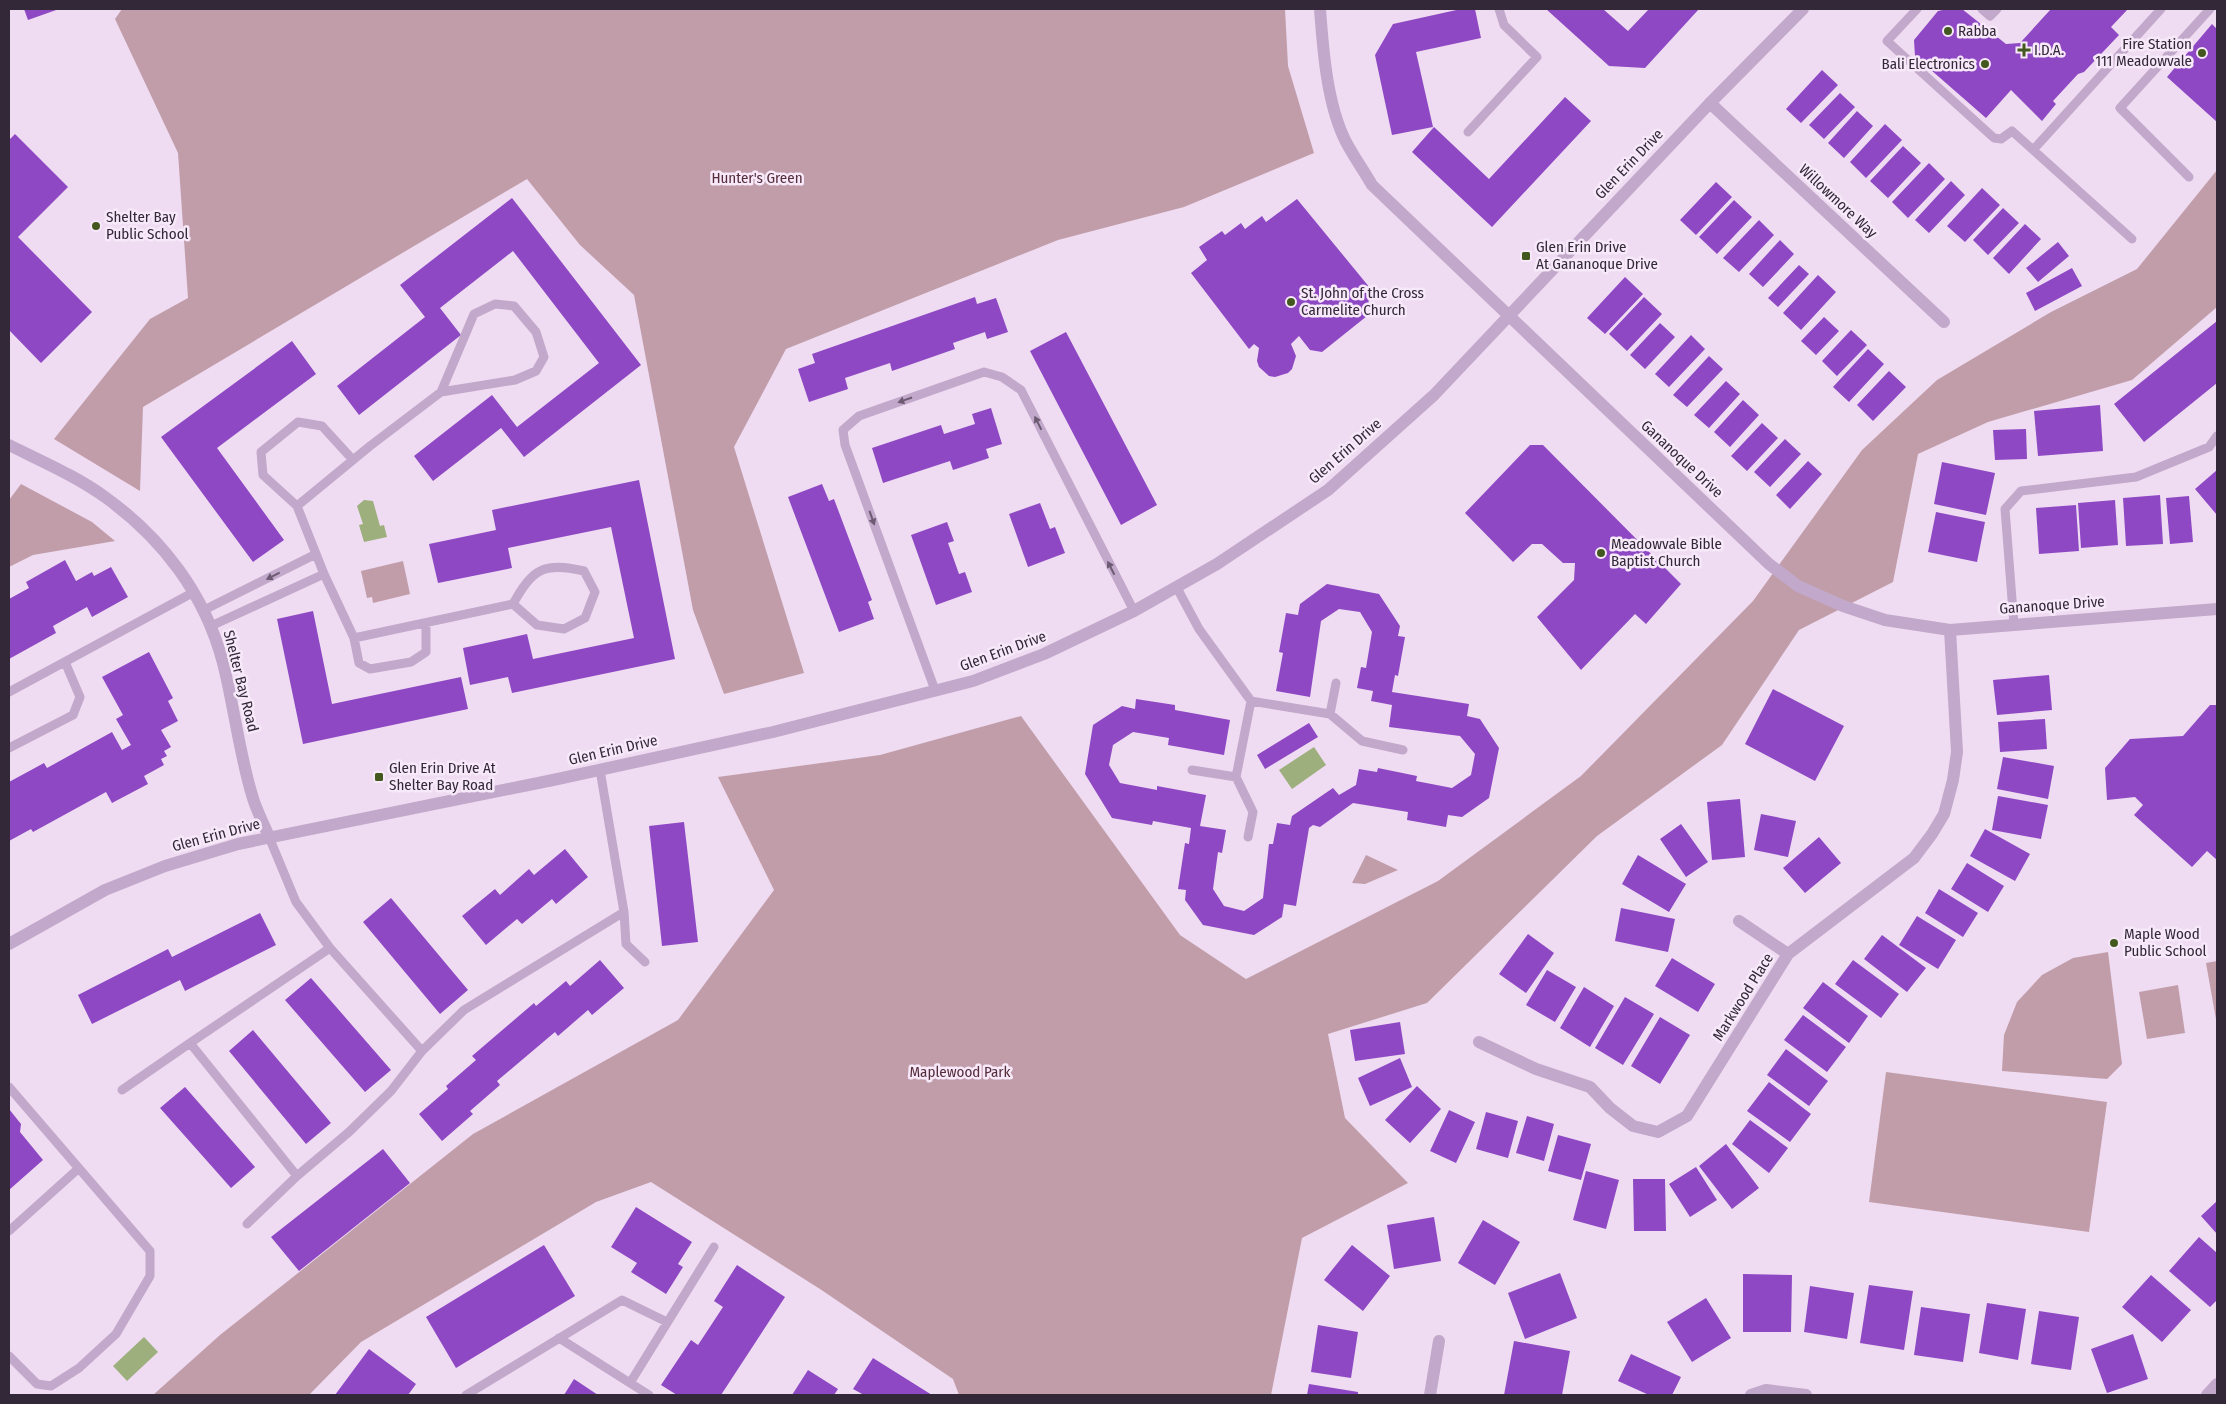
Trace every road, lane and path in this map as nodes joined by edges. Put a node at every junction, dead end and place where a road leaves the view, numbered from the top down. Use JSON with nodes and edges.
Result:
{"nodes":[{"id":1,"x":1320,"y":9,"type":"edge"},
{"id":2,"x":1499,"y":9,"type":"edge"},
{"id":3,"x":1803,"y":9,"type":"edge"},
{"id":4,"x":1916,"y":9,"type":"edge"},
{"id":5,"x":1982,"y":9,"type":"edge"},
{"id":6,"x":1997,"y":9,"type":"edge"},
{"id":7,"x":2161,"y":9,"type":"edge"},
{"id":8,"x":2210,"y":9,"type":"edge"},
{"id":9,"x":1710,"y":103,"type":"junction"},
{"id":10,"x":1468,"y":132,"type":"dead end"},
{"id":11,"x":2033,"y":150,"type":"junction"},
{"id":12,"x":2189,"y":177,"type":"dead end"},
{"id":13,"x":2132,"y":239,"type":"dead end"},
{"id":14,"x":1507,"y":315,"type":"junction"},
{"id":15,"x":1944,"y":322,"type":"dead end"},
{"id":16,"x":441,"y":392,"type":"junction"},
{"id":17,"x":2217,"y":436,"type":"edge"},
{"id":18,"x":9,"y":445,"type":"edge"},
{"id":19,"x":353,"y":460,"type":"junction"},
{"id":20,"x":297,"y":506,"type":"junction"},
{"id":21,"x":316,"y":554,"type":"junction"},
{"id":22,"x":324,"y":574,"type":"junction"},
{"id":23,"x":1178,"y":588,"type":"junction"},
{"id":24,"x":194,"y":592,"type":"junction"},
{"id":25,"x":513,"y":604,"type":"junction"},
{"id":26,"x":2217,"y":609,"type":"edge"},
{"id":27,"x":204,"y":610,"type":"junction"},
{"id":28,"x":1134,"y":611,"type":"junction"},
{"id":29,"x":426,"y":624,"type":"junction"},
{"id":30,"x":2014,"y":625,"type":"junction"},
{"id":31,"x":211,"y":626,"type":"junction"},
{"id":32,"x":1950,"y":630,"type":"junction"},
{"id":33,"x":354,"y":638,"type":"junction"},
{"id":34,"x":65,"y":662,"type":"junction"},
{"id":35,"x":1336,"y":683,"type":"dead end"},
{"id":36,"x":935,"y":690,"type":"junction"},
{"id":37,"x":9,"y":692,"type":"edge"},
{"id":38,"x":1251,"y":700,"type":"junction"},
{"id":39,"x":1330,"y":714,"type":"junction"},
{"id":40,"x":9,"y":748,"type":"edge"},
{"id":41,"x":1403,"y":750,"type":"dead end"},
{"id":42,"x":600,"y":770,"type":"junction"},
{"id":43,"x":1192,"y":770,"type":"dead end"},
{"id":44,"x":1236,"y":778,"type":"junction"},
{"id":45,"x":269,"y":837,"type":"junction"},
{"id":46,"x":1248,"y":837,"type":"dead end"},
{"id":47,"x":624,"y":912,"type":"junction"},
{"id":48,"x":1738,"y":921,"type":"dead end"},
{"id":49,"x":9,"y":944,"type":"edge"},
{"id":50,"x":330,"y":948,"type":"junction"},
{"id":51,"x":1788,"y":954,"type":"junction"},
{"id":52,"x":645,"y":962,"type":"dead end"},
{"id":53,"x":1479,"y":1042,"type":"dead end"},
{"id":54,"x":190,"y":1043,"type":"junction"},
{"id":55,"x":422,"y":1051,"type":"junction"},
{"id":56,"x":9,"y":1086,"type":"edge"},
{"id":57,"x":122,"y":1090,"type":"dead end"},
{"id":58,"x":79,"y":1168,"type":"junction"},
{"id":59,"x":297,"y":1176,"type":"junction"},
{"id":60,"x":247,"y":1224,"type":"dead end"},
{"id":61,"x":9,"y":1231,"type":"edge"},
{"id":62,"x":714,"y":1247,"type":"dead end"},
{"id":63,"x":667,"y":1322,"type":"junction"},
{"id":64,"x":559,"y":1338,"type":"junction"},
{"id":65,"x":1439,"y":1342,"type":"dead end"},
{"id":66,"x":9,"y":1356,"type":"edge"},
{"id":67,"x":630,"y":1382,"type":"junction"},
{"id":68,"x":2217,"y":1384,"type":"edge"},
{"id":69,"x":466,"y":1395,"type":"edge"},
{"id":70,"x":649,"y":1395,"type":"edge"},
{"id":71,"x":1430,"y":1395,"type":"edge"},
{"id":72,"x":1750,"y":1395,"type":"edge"},
{"id":73,"x":1806,"y":1395,"type":"edge"},
{"id":74,"x":2208,"y":1395,"type":"edge"}],
"edges":[{"from":1,"to":14,"type":"street","name":"Gananoque Drive"},
{"from":2,"to":10,"type":"lane"},
{"from":3,"to":9,"type":"street","name":"Glen Erin Drive"},
{"from":4,"to":11,"type":"lane"},
{"from":5,"to":6,"type":"lane"},
{"from":7,"to":11,"type":"lane"},
{"from":8,"to":12,"type":"lane"},
{"from":9,"to":14,"type":"street","name":"Glen Erin Drive"},
{"from":9,"to":15,"type":"street","name":"Willowmore Way"},
{"from":11,"to":13,"type":"lane"},
{"from":14,"to":23,"type":"street","name":"Glen Erin Drive"},
{"from":14,"to":32,"type":"street","name":"Gananoque Drive"},
{"from":16,"to":16,"type":"lane"},
{"from":16,"to":19,"type":"lane"},
{"from":17,"to":30,"type":"lane"},
{"from":18,"to":24,"type":"street","name":"Shelter Bay Road"},
{"from":19,"to":20,"type":"lane"},
{"from":19,"to":20,"type":"lane"},
{"from":20,"to":21,"type":"lane"},
{"from":21,"to":22,"type":"lane"},
{"from":21,"to":27,"type":"lane","one_way":true},
{"from":22,"to":31,"type":"lane"},
{"from":22,"to":33,"type":"lane"},
{"from":23,"to":28,"type":"street","name":"Glen Erin Drive"},
{"from":23,"to":38,"type":"lane"},
{"from":24,"to":27,"type":"street","name":"Shelter Bay Road"},
{"from":24,"to":34,"type":"lane"},
{"from":25,"to":25,"type":"lane"},
{"from":25,"to":29,"type":"lane"},
{"from":26,"to":30,"type":"street","name":"Gananoque Drive"},
{"from":27,"to":31,"type":"street","name":"Shelter Bay Road"},
{"from":28,"to":36,"type":"street","name":"Glen Erin Drive"},
{"from":28,"to":36,"type":"lane","one_way":true},
{"from":29,"to":33,"type":"lane"},
{"from":29,"to":33,"type":"lane"},
{"from":30,"to":32,"type":"street","name":"Gananoque Drive"},
{"from":31,"to":45,"type":"street","name":"Shelter Bay Road"},
{"from":32,"to":51,"type":"street","name":"Markwood Place"},
{"from":34,"to":37,"type":"lane"},
{"from":34,"to":40,"type":"lane"},
{"from":35,"to":39,"type":"lane"},
{"from":36,"to":42,"type":"street","name":"Glen Erin Drive"},
{"from":38,"to":39,"type":"lane"},
{"from":38,"to":44,"type":"lane"},
{"from":39,"to":41,"type":"lane"},
{"from":42,"to":45,"type":"street","name":"Glen Erin Drive"},
{"from":42,"to":47,"type":"lane"},
{"from":43,"to":44,"type":"lane"},
{"from":44,"to":46,"type":"lane"},
{"from":45,"to":49,"type":"street","name":"Glen Erin Drive"},
{"from":45,"to":50,"type":"lane"},
{"from":47,"to":52,"type":"lane"},
{"from":47,"to":55,"type":"lane"},
{"from":48,"to":51,"type":"street"},
{"from":50,"to":54,"type":"lane"},
{"from":50,"to":55,"type":"lane"},
{"from":51,"to":53,"type":"street","name":"Markwood Place"},
{"from":54,"to":57,"type":"lane"},
{"from":54,"to":59,"type":"lane"},
{"from":55,"to":59,"type":"lane"},
{"from":56,"to":58,"type":"lane"},
{"from":58,"to":61,"type":"lane"},
{"from":58,"to":66,"type":"lane"},
{"from":59,"to":60,"type":"lane"},
{"from":62,"to":63,"type":"lane"},
{"from":63,"to":64,"type":"lane"},
{"from":63,"to":67,"type":"lane"},
{"from":64,"to":67,"type":"lane"},
{"from":64,"to":69,"type":"lane"},
{"from":65,"to":71,"type":"street"},
{"from":67,"to":70,"type":"lane"},
{"from":68,"to":74,"type":"street"},
{"from":72,"to":73,"type":"street"}]}
